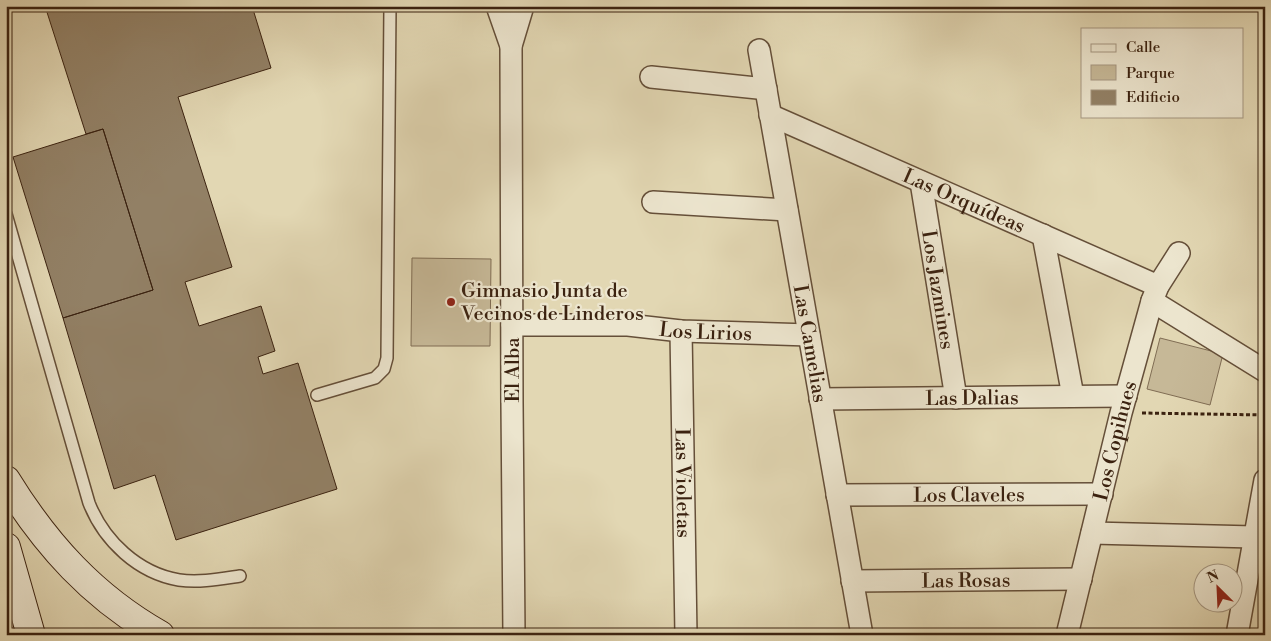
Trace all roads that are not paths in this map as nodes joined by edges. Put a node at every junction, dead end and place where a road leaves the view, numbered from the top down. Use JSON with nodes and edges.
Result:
{"nodes":[{"id":1,"x":390,"y":6,"type":"edge"},
{"id":2,"x":497,"y":6,"type":"edge"},
{"id":3,"x":523,"y":6,"type":"edge"},
{"id":4,"x":511,"y":46,"type":"junction"},
{"id":5,"x":759,"y":50,"type":"dead end"},
{"id":6,"x":651,"y":77,"type":"dead end"},
{"id":7,"x":766,"y":90,"type":"junction"},
{"id":8,"x":770,"y":115,"type":"junction"},
{"id":9,"x":921,"y":182,"type":"junction"},
{"id":10,"x":653,"y":202,"type":"dead end"},
{"id":11,"x":787,"y":210,"type":"junction"},
{"id":12,"x":6,"y":214,"type":"edge"},
{"id":13,"x":1043,"y":235,"type":"junction"},
{"id":14,"x":1179,"y":253,"type":"dead end"},
{"id":15,"x":1155,"y":293,"type":"junction"},
{"id":16,"x":512,"y":325,"type":"junction"},
{"id":17,"x":681,"y":331,"type":"junction"},
{"id":18,"x":809,"y":335,"type":"junction"},
{"id":19,"x":1265,"y":371,"type":"edge"},
{"id":20,"x":317,"y":396,"type":"dead end"},
{"id":21,"x":1072,"y":396,"type":"junction"},
{"id":22,"x":956,"y":398,"type":"junction"},
{"id":23,"x":820,"y":399,"type":"junction"},
{"id":24,"x":1124,"y":404,"type":"junction"},
{"id":25,"x":6,"y":480,"type":"edge"},
{"id":26,"x":1265,"y":480,"type":"edge"},
{"id":27,"x":1102,"y":494,"type":"junction"},
{"id":28,"x":837,"y":495,"type":"junction"},
{"id":29,"x":1092,"y":533,"type":"junction"},
{"id":30,"x":1254,"y":537,"type":"junction"},
{"id":31,"x":6,"y":547,"type":"edge"},
{"id":32,"x":240,"y":576,"type":"dead end"},
{"id":33,"x":1081,"y":579,"type":"junction"},
{"id":34,"x":852,"y":581,"type":"junction"},
{"id":35,"x":31,"y":635,"type":"edge"},
{"id":36,"x":160,"y":635,"type":"edge"},
{"id":37,"x":514,"y":635,"type":"edge"},
{"id":38,"x":686,"y":635,"type":"edge"},
{"id":39,"x":862,"y":635,"type":"edge"},
{"id":40,"x":1067,"y":635,"type":"edge"},
{"id":41,"x":1237,"y":635,"type":"edge"}],
"edges":[{"from":1,"to":20,"type":"lane"},
{"from":2,"to":4,"type":"street","name":"El Alba"},
{"from":3,"to":4,"type":"street","name":"El Alba"},
{"from":4,"to":16,"type":"street","name":"El Alba"},
{"from":5,"to":7,"type":"street","name":"Las Camelias"},
{"from":6,"to":7,"type":"street"},
{"from":7,"to":8,"type":"street","name":"Las Camelias"},
{"from":8,"to":9,"type":"street","name":"Las Orquídeas"},
{"from":8,"to":11,"type":"street","name":"Las Camelias"},
{"from":9,"to":13,"type":"street","name":"Las Orquídeas"},
{"from":9,"to":22,"type":"street","name":"Los Jazmines"},
{"from":10,"to":11,"type":"street"},
{"from":11,"to":18,"type":"street","name":"Las Camelias"},
{"from":12,"to":32,"type":"lane"},
{"from":13,"to":15,"type":"street","name":"Las Orquídeas"},
{"from":13,"to":21,"type":"street"},
{"from":14,"to":15,"type":"street","name":"Los Copihues"},
{"from":15,"to":19,"type":"street","name":"Las Orquídeas"},
{"from":15,"to":24,"type":"street","name":"Los Copihues"},
{"from":16,"to":17,"type":"street","name":"Los Lirios"},
{"from":16,"to":37,"type":"street","name":"El Alba"},
{"from":17,"to":18,"type":"street","name":"Los Lirios"},
{"from":17,"to":38,"type":"street","name":"Las Violetas"},
{"from":18,"to":23,"type":"street","name":"Las Camelias"},
{"from":21,"to":22,"type":"street","name":"Las Dalias"},
{"from":21,"to":24,"type":"street","name":"Las Dalias"},
{"from":22,"to":23,"type":"street","name":"Las Dalias"},
{"from":23,"to":28,"type":"street","name":"Las Camelias"},
{"from":24,"to":27,"type":"street","name":"Los Copihues"},
{"from":25,"to":36,"type":"main road"},
{"from":26,"to":30,"type":"street"},
{"from":27,"to":28,"type":"street","name":"Los Claveles"},
{"from":27,"to":29,"type":"street","name":"Los Copihues"},
{"from":28,"to":34,"type":"street","name":"Las Camelias"},
{"from":29,"to":30,"type":"street"},
{"from":29,"to":33,"type":"street","name":"Los Copihues"},
{"from":30,"to":41,"type":"street"},
{"from":31,"to":35,"type":"main road"},
{"from":33,"to":34,"type":"street","name":"Las Rosas"},
{"from":33,"to":40,"type":"street","name":"Los Copihues"},
{"from":34,"to":39,"type":"street","name":"Las Camelias"}]}
